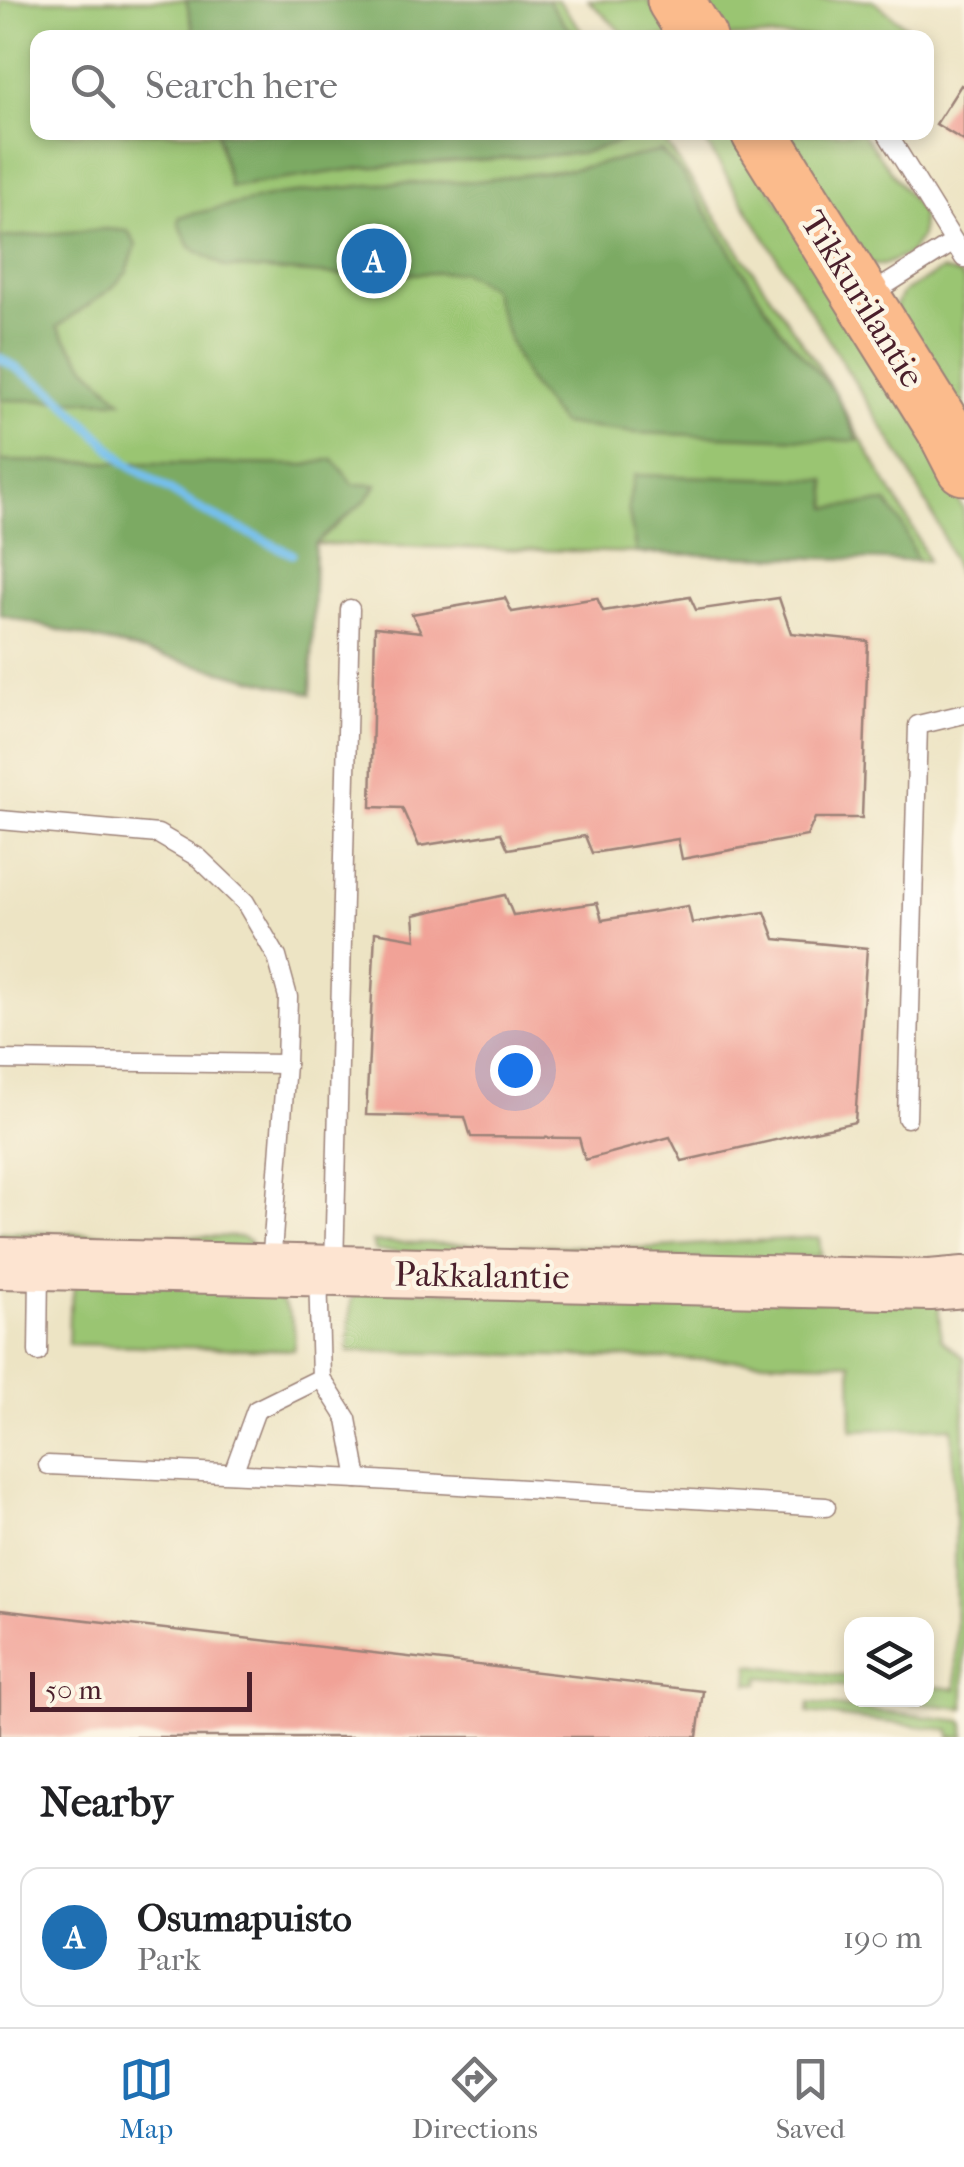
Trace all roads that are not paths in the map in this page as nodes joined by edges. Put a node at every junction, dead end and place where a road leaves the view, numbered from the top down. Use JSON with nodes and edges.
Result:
{"nodes":[{"id":1,"x":675,"y":0,"type":"edge"},
{"id":2,"x":694,"y":30,"type":"edge"},
{"id":3,"x":764,"y":140,"type":"edge"},
{"id":4,"x":891,"y":140,"type":"edge"},
{"id":5,"x":959,"y":250,"type":"edge"},
{"id":6,"x":864,"y":299,"type":"junction"},
{"id":7,"x":964,"y":467,"type":"edge"},
{"id":8,"x":350,"y":610,"type":"dead end"},
{"id":9,"x":964,"y":714,"type":"edge"},
{"id":10,"x":0,"y":820,"type":"edge"},
{"id":11,"x":0,"y":1060,"type":"edge"},
{"id":12,"x":286,"y":1064,"type":"junction"},
{"id":13,"x":906,"y":1118,"type":"dead end"},
{"id":14,"x":19,"y":1263,"type":"edge"},
{"id":15,"x":307,"y":1271,"type":"junction"},
{"id":16,"x":964,"y":1282,"type":"edge"},
{"id":17,"x":38,"y":1352,"type":"dead end"},
{"id":18,"x":321,"y":1378,"type":"junction"},
{"id":19,"x":48,"y":1465,"type":"dead end"},
{"id":20,"x":233,"y":1474,"type":"junction"},
{"id":21,"x":358,"y":1479,"type":"junction"},
{"id":22,"x":826,"y":1507,"type":"dead end"}],
"edges":[{"from":1,"to":2,"type":"main road"},
{"from":3,"to":6,"type":"main road","name":"Tikkurilantie"},
{"from":4,"to":5,"type":"lane"},
{"from":5,"to":6,"type":"lane"},
{"from":6,"to":7,"type":"main road","name":"Tikkurilantie"},
{"from":8,"to":15,"type":"lane"},
{"from":9,"to":13,"type":"lane"},
{"from":10,"to":12,"type":"lane"},
{"from":11,"to":12,"type":"lane"},
{"from":12,"to":15,"type":"lane"},
{"from":14,"to":15,"type":"main road","name":"Pakkalantie"},
{"from":14,"to":17,"type":"lane"},
{"from":15,"to":16,"type":"main road","name":"Pakkalantie"},
{"from":15,"to":18,"type":"lane"},
{"from":18,"to":20,"type":"lane"},
{"from":18,"to":21,"type":"lane"},
{"from":19,"to":20,"type":"lane"},
{"from":20,"to":21,"type":"lane"},
{"from":21,"to":22,"type":"lane"}]}
